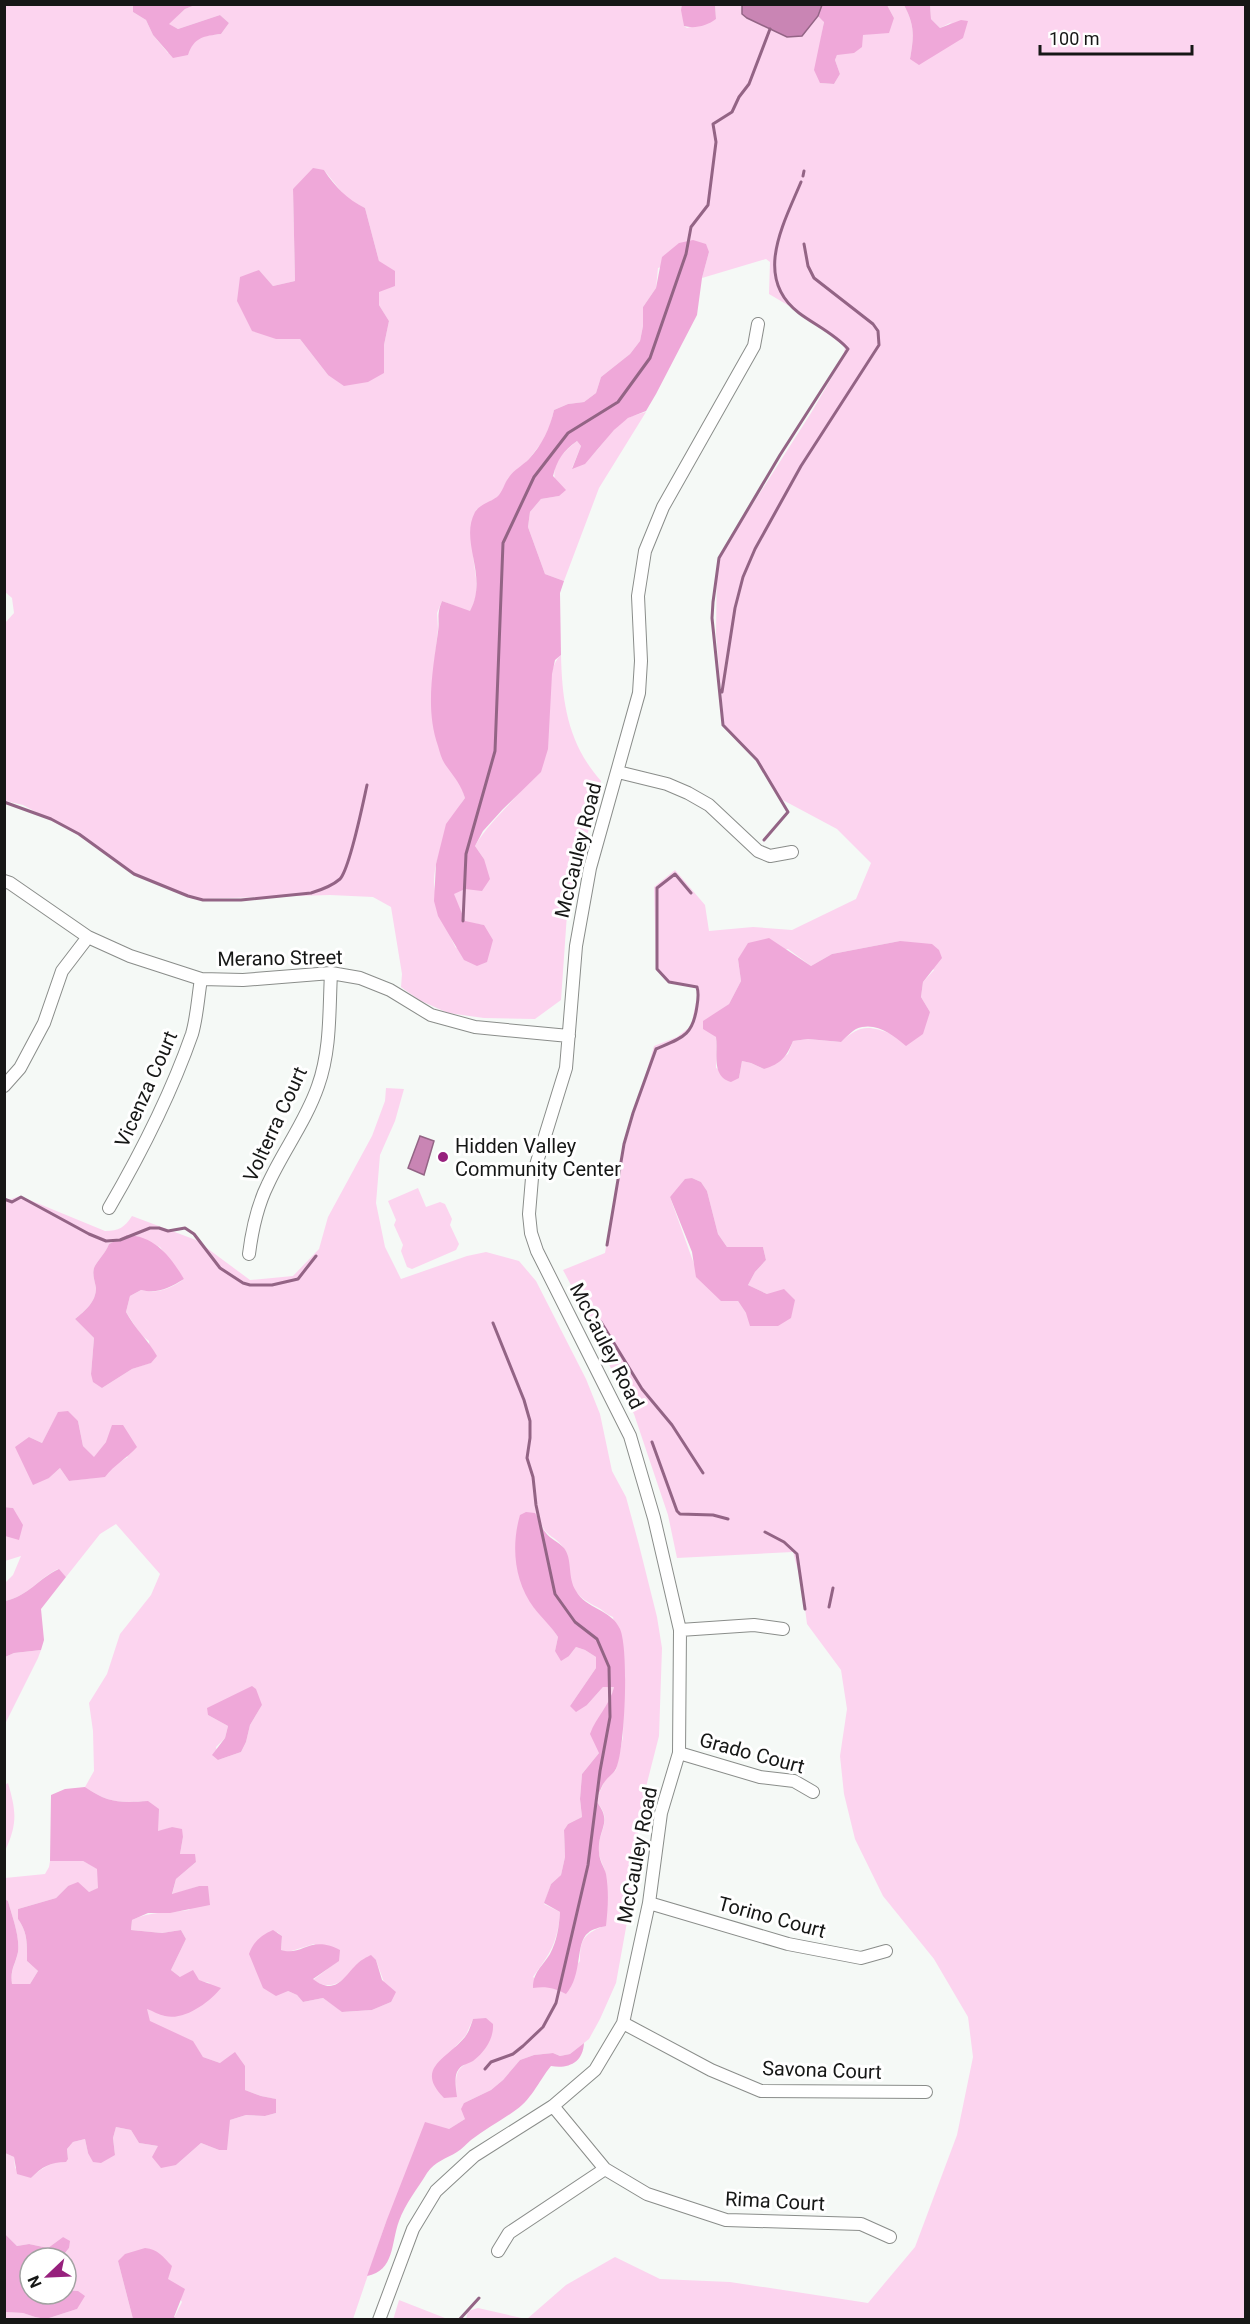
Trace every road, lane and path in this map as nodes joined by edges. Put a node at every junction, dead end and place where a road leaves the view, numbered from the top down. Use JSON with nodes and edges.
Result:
{"nodes":[{"id":1,"x":758,"y":324,"type":"dead end"},
{"id":2,"x":618,"y":772,"type":"junction"},
{"id":3,"x":792,"y":852,"type":"dead end"},
{"id":4,"x":4,"y":881,"type":"edge"},
{"id":5,"x":88,"y":937,"type":"junction"},
{"id":6,"x":331,"y":973,"type":"junction"},
{"id":7,"x":201,"y":979,"type":"junction"},
{"id":8,"x":569,"y":1036,"type":"junction"},
{"id":9,"x":4,"y":1086,"type":"edge"},
{"id":10,"x":109,"y":1208,"type":"dead end"},
{"id":11,"x":249,"y":1254,"type":"dead end"},
{"id":12,"x":783,"y":1629,"type":"dead end"},
{"id":13,"x":680,"y":1630,"type":"junction"},
{"id":14,"x":679,"y":1753,"type":"junction"},
{"id":15,"x":813,"y":1792,"type":"dead end"},
{"id":16,"x":649,"y":1903,"type":"junction"},
{"id":17,"x":886,"y":1951,"type":"dead end"},
{"id":18,"x":623,"y":2023,"type":"junction"},
{"id":19,"x":926,"y":2092,"type":"dead end"},
{"id":20,"x":554,"y":2106,"type":"junction"},
{"id":21,"x":604,"y":2169,"type":"junction"},
{"id":22,"x":890,"y":2237,"type":"dead end"},
{"id":23,"x":498,"y":2250,"type":"dead end"},
{"id":24,"x":379,"y":2319,"type":"edge"}],
"edges":[{"from":1,"to":2,"type":"street","name":"McCauley Road"},
{"from":2,"to":3,"type":"street"},
{"from":2,"to":8,"type":"street","name":"McCauley Road"},
{"from":4,"to":5,"type":"street","name":"Merano Street"},
{"from":5,"to":7,"type":"street","name":"Merano Street"},
{"from":5,"to":9,"type":"street"},
{"from":6,"to":7,"type":"street","name":"Merano Street"},
{"from":6,"to":8,"type":"street","name":"Merano Street"},
{"from":6,"to":11,"type":"street","name":"Volterra Court"},
{"from":7,"to":10,"type":"street","name":"Vicenza Court"},
{"from":8,"to":13,"type":"street","name":"McCauley Road"},
{"from":12,"to":13,"type":"street"},
{"from":13,"to":14,"type":"street","name":"McCauley Road"},
{"from":14,"to":15,"type":"street","name":"Grado Court"},
{"from":14,"to":16,"type":"street","name":"McCauley Road"},
{"from":16,"to":17,"type":"street","name":"Torino Court"},
{"from":16,"to":18,"type":"street","name":"McCauley Road"},
{"from":18,"to":19,"type":"street","name":"Savona Court"},
{"from":18,"to":20,"type":"street","name":"McCauley Road"},
{"from":20,"to":21,"type":"street","name":"Rima Court"},
{"from":20,"to":24,"type":"street","name":"McCauley Road"},
{"from":21,"to":22,"type":"street","name":"Rima Court"},
{"from":21,"to":23,"type":"street"}]}
